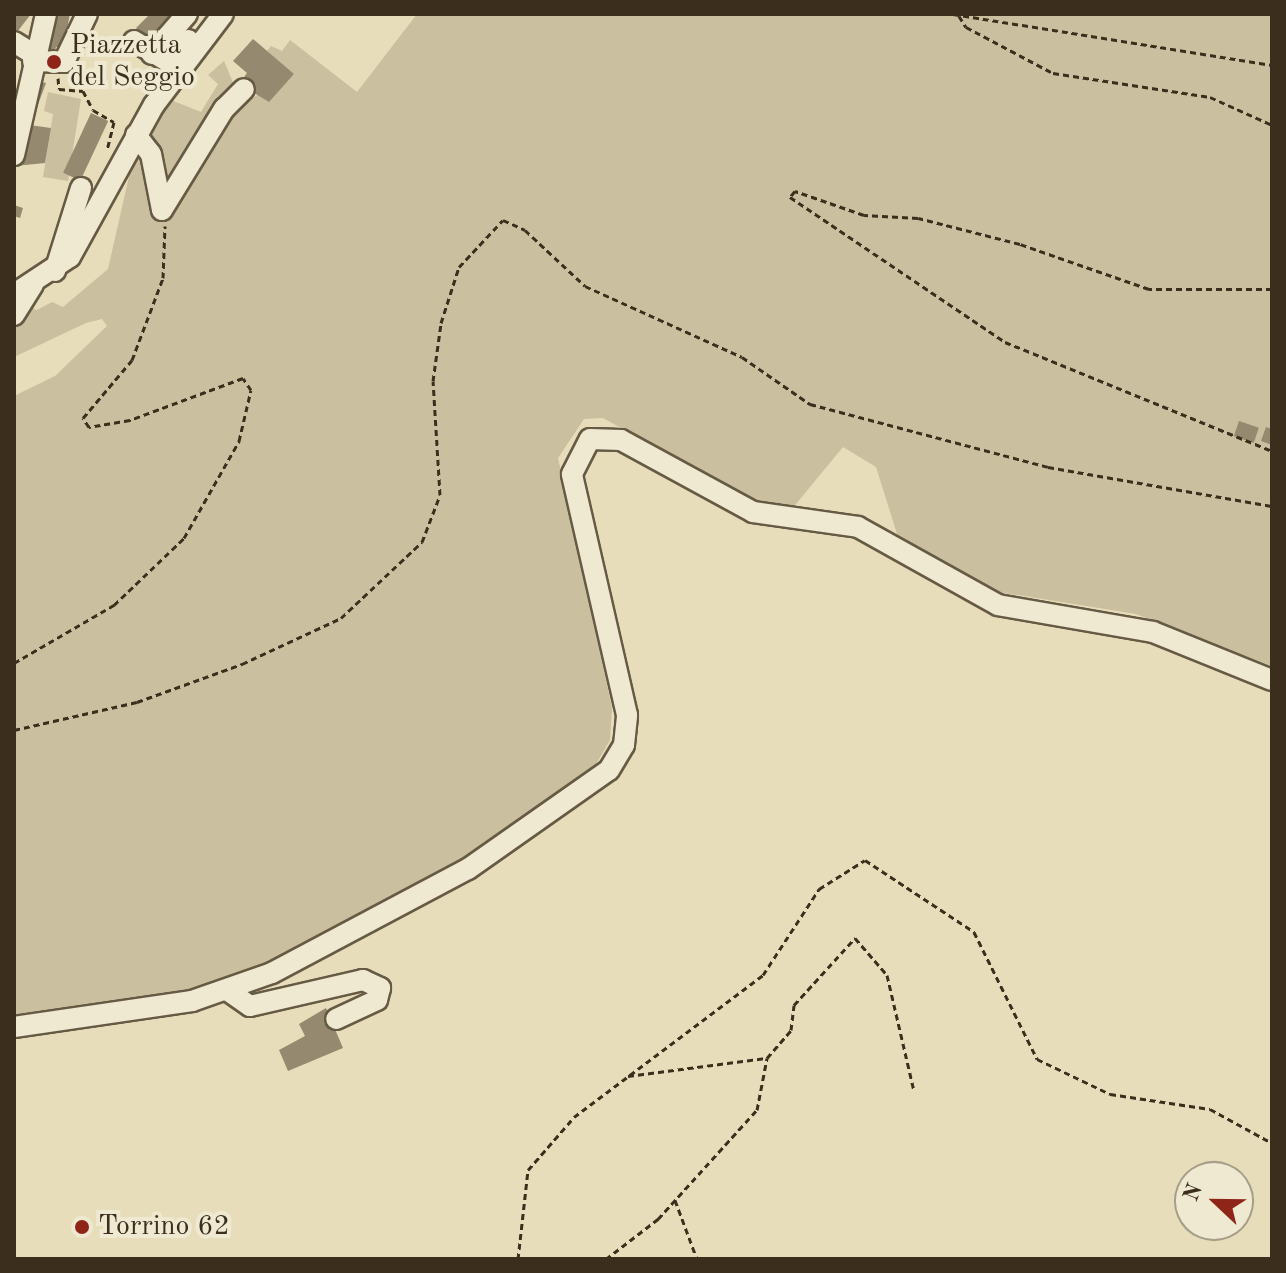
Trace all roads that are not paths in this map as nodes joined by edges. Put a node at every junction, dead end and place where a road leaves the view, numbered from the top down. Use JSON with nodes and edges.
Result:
{"nodes":[{"id":1,"x":46,"y":14,"type":"edge"},
{"id":2,"x":87,"y":14,"type":"edge"},
{"id":3,"x":187,"y":14,"type":"edge"},
{"id":4,"x":221,"y":18,"type":"edge"},
{"id":5,"x":134,"y":41,"type":"dead end"},
{"id":6,"x":14,"y":42,"type":"edge"},
{"id":7,"x":152,"y":54,"type":"junction"},
{"id":8,"x":27,"y":68,"type":"edge"},
{"id":9,"x":244,"y":89,"type":"dead end"},
{"id":10,"x":136,"y":135,"type":"junction"},
{"id":11,"x":14,"y":155,"type":"edge"},
{"id":12,"x":81,"y":188,"type":"dead end"},
{"id":13,"x":55,"y":271,"type":"junction"},
{"id":14,"x":33,"y":284,"type":"junction"},
{"id":15,"x":14,"y":294,"type":"edge"},
{"id":16,"x":14,"y":315,"type":"edge"},
{"id":17,"x":1272,"y":680,"type":"edge"},
{"id":18,"x":227,"y":990,"type":"junction"},
{"id":19,"x":336,"y":1019,"type":"dead end"},
{"id":20,"x":14,"y":1027,"type":"edge"}],
"edges":[{"from":1,"to":8,"type":"street"},
{"from":2,"to":8,"type":"street"},
{"from":3,"to":7,"type":"street"},
{"from":4,"to":7,"type":"street"},
{"from":4,"to":10,"type":"street"},
{"from":5,"to":7,"type":"street"},
{"from":6,"to":8,"type":"street"},
{"from":8,"to":11,"type":"street"},
{"from":9,"to":10,"type":"street"},
{"from":10,"to":13,"type":"street"},
{"from":12,"to":13,"type":"street"},
{"from":13,"to":14,"type":"street"},
{"from":14,"to":15,"type":"street"},
{"from":14,"to":16,"type":"street"},
{"from":17,"to":18,"type":"street"},
{"from":18,"to":19,"type":"street"},
{"from":18,"to":20,"type":"street"}]}
